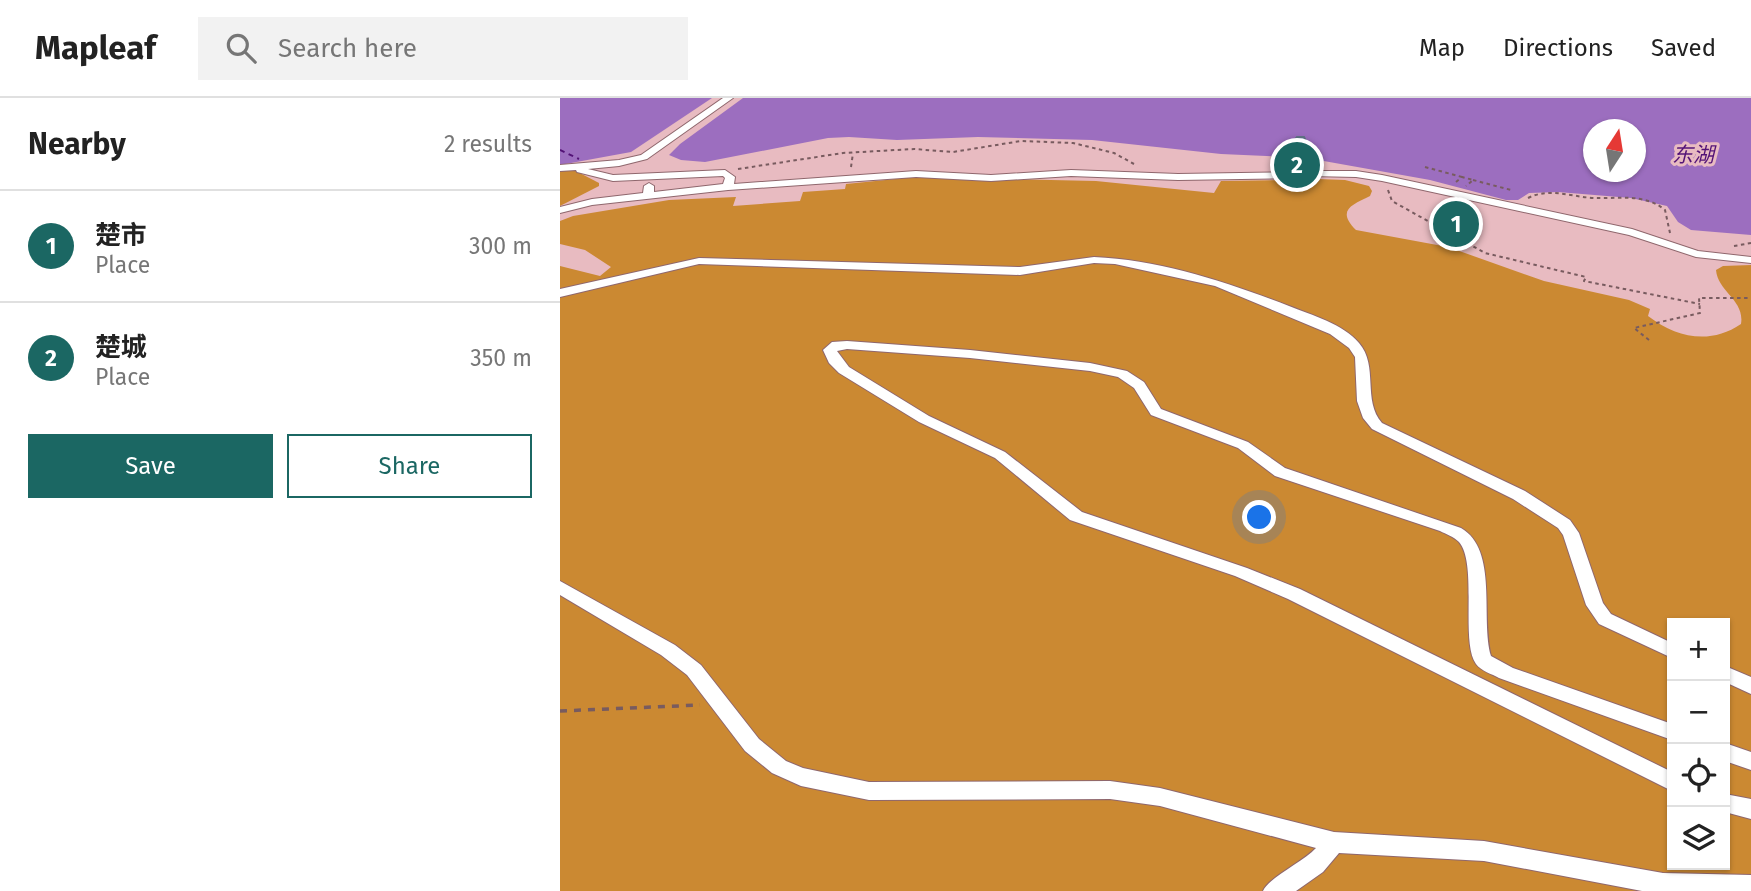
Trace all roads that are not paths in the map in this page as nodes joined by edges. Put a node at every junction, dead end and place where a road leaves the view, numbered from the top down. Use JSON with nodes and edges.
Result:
{"nodes":[{"id":1,"x":729,"y":98,"type":"edge"},
{"id":2,"x":644,"y":157,"type":"junction"},
{"id":3,"x":576,"y":167,"type":"junction"},
{"id":4,"x":560,"y":169,"type":"edge"},
{"id":5,"x":649,"y":174,"type":"junction"},
{"id":6,"x":1315,"y":174,"type":"edge"},
{"id":7,"x":1295,"y":175,"type":"dead end"},
{"id":8,"x":728,"y":187,"type":"junction"},
{"id":9,"x":648,"y":195,"type":"junction"},
{"id":10,"x":560,"y":210,"type":"edge"},
{"id":11,"x":1751,"y":260,"type":"edge"},
{"id":12,"x":560,"y":293,"type":"edge"},
{"id":13,"x":560,"y":587,"type":"edge"},
{"id":14,"x":1667,"y":649,"type":"edge"},
{"id":15,"x":1730,"y":676,"type":"edge"},
{"id":16,"x":1751,"y":686,"type":"edge"},
{"id":17,"x":1667,"y":730,"type":"edge"},
{"id":18,"x":1730,"y":754,"type":"edge"},
{"id":19,"x":1751,"y":761,"type":"edge"},
{"id":20,"x":1667,"y":780,"type":"edge"},
{"id":21,"x":1730,"y":804,"type":"edge"},
{"id":22,"x":1751,"y":809,"type":"edge"},
{"id":23,"x":1334,"y":842,"type":"junction"},
{"id":24,"x":1751,"y":886,"type":"edge"},
{"id":25,"x":1274,"y":891,"type":"edge"}],
"edges":[{"from":1,"to":2,"type":"street"},
{"from":2,"to":3,"type":"street"},
{"from":2,"to":5,"type":"street"},
{"from":3,"to":4,"type":"street"},
{"from":3,"to":5,"type":"street"},
{"from":5,"to":8,"type":"street"},
{"from":5,"to":9,"type":"street"},
{"from":6,"to":11,"type":"street"},
{"from":7,"to":8,"type":"street"},
{"from":8,"to":9,"type":"street"},
{"from":9,"to":10,"type":"street"},
{"from":12,"to":14,"type":"street"},
{"from":13,"to":23,"type":"street"},
{"from":15,"to":16,"type":"street"},
{"from":17,"to":20,"type":"street"},
{"from":18,"to":19,"type":"street"},
{"from":21,"to":22,"type":"street"},
{"from":23,"to":24,"type":"street"},
{"from":23,"to":25,"type":"street"}]}
